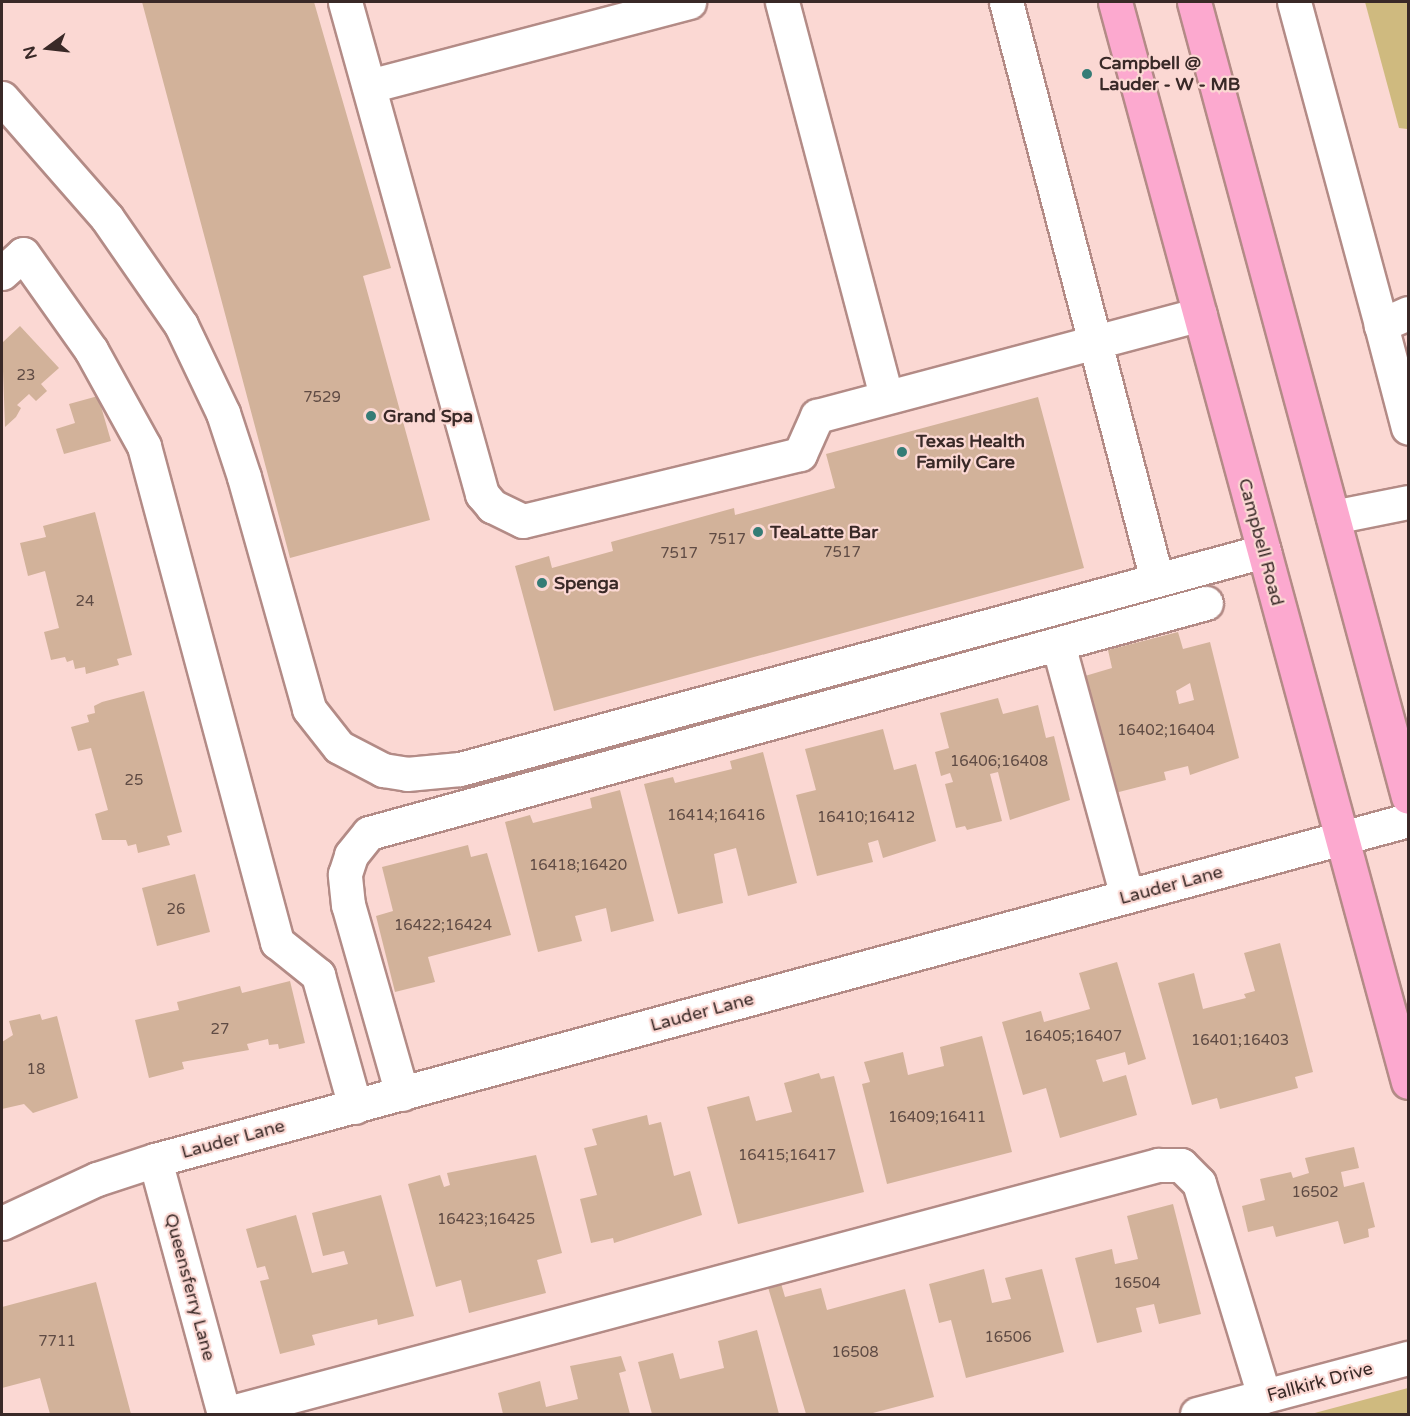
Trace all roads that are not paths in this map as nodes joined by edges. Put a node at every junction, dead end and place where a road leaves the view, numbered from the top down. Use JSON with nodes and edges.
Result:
{"nodes":[{"id":1,"x":345,"y":2,"type":"edge"},
{"id":2,"x":689,"y":2,"type":"edge"},
{"id":3,"x":782,"y":2,"type":"edge"},
{"id":4,"x":1006,"y":2,"type":"edge"},
{"id":5,"x":1115,"y":2,"type":"edge"},
{"id":6,"x":1194,"y":2,"type":"edge"},
{"id":7,"x":1294,"y":2,"type":"edge"},
{"id":8,"x":369,"y":86,"type":"junction"},
{"id":9,"x":2,"y":98,"type":"edge"},
{"id":10,"x":2,"y":273,"type":"edge"},
{"id":11,"x":1200,"y":314,"type":"junction"},
{"id":12,"x":1395,"y":319,"type":"edge"},
{"id":13,"x":1095,"y":342,"type":"junction"},
{"id":14,"x":886,"y":396,"type":"junction"},
{"id":15,"x":1408,"y":428,"type":"edge"},
{"id":16,"x":1408,"y":502,"type":"edge"},
{"id":17,"x":1334,"y":517,"type":"junction"},
{"id":18,"x":1264,"y":550,"type":"junction"},
{"id":19,"x":1157,"y":580,"type":"junction"},
{"id":20,"x":1206,"y":603,"type":"dead end"},
{"id":21,"x":1058,"y":644,"type":"junction"},
{"id":22,"x":1408,"y":797,"type":"edge"},
{"id":23,"x":1408,"y":820,"type":"edge"},
{"id":24,"x":1342,"y":839,"type":"junction"},
{"id":25,"x":1127,"y":896,"type":"junction"},
{"id":26,"x":1408,"y":1082,"type":"edge"},
{"id":27,"x":402,"y":1094,"type":"junction"},
{"id":28,"x":355,"y":1107,"type":"junction"},
{"id":29,"x":156,"y":1160,"type":"junction"},
{"id":30,"x":2,"y":1223,"type":"edge"},
{"id":31,"x":1408,"y":1358,"type":"edge"},
{"id":32,"x":1264,"y":1396,"type":"junction"},
{"id":33,"x":224,"y":1414,"type":"edge"},
{"id":34,"x":1197,"y":1414,"type":"edge"}],
"edges":[{"from":1,"to":8,"type":"street"},
{"from":2,"to":8,"type":"street"},
{"from":3,"to":14,"type":"street"},
{"from":4,"to":13,"type":"street"},
{"from":5,"to":11,"type":"main road","name":"Campbell Road"},
{"from":6,"to":17,"type":"main road"},
{"from":7,"to":12,"type":"street"},
{"from":8,"to":14,"type":"street"},
{"from":9,"to":19,"type":"street"},
{"from":10,"to":28,"type":"street"},
{"from":11,"to":13,"type":"street"},
{"from":11,"to":18,"type":"main road","name":"Campbell Road"},
{"from":12,"to":15,"type":"street"},
{"from":13,"to":14,"type":"street"},
{"from":13,"to":19,"type":"street"},
{"from":16,"to":17,"type":"street"},
{"from":17,"to":22,"type":"main road"},
{"from":18,"to":19,"type":"street"},
{"from":18,"to":24,"type":"main road","name":"Campbell Road"},
{"from":20,"to":21,"type":"street"},
{"from":21,"to":25,"type":"street"},
{"from":21,"to":27,"type":"street"},
{"from":23,"to":24,"type":"street","name":"Lauder Lane"},
{"from":24,"to":25,"type":"street","name":"Lauder Lane"},
{"from":24,"to":26,"type":"main road","name":"Campbell Road"},
{"from":25,"to":27,"type":"street","name":"Lauder Lane"},
{"from":27,"to":28,"type":"street","name":"Lauder Lane"},
{"from":28,"to":29,"type":"street","name":"Lauder Lane"},
{"from":29,"to":30,"type":"street","name":"Lauder Lane"},
{"from":29,"to":33,"type":"street","name":"Queensferry Lane"},
{"from":31,"to":32,"type":"street","name":"Fallkirk Drive"},
{"from":32,"to":33,"type":"street"},
{"from":32,"to":34,"type":"street","name":"Fallkirk Drive"}]}
